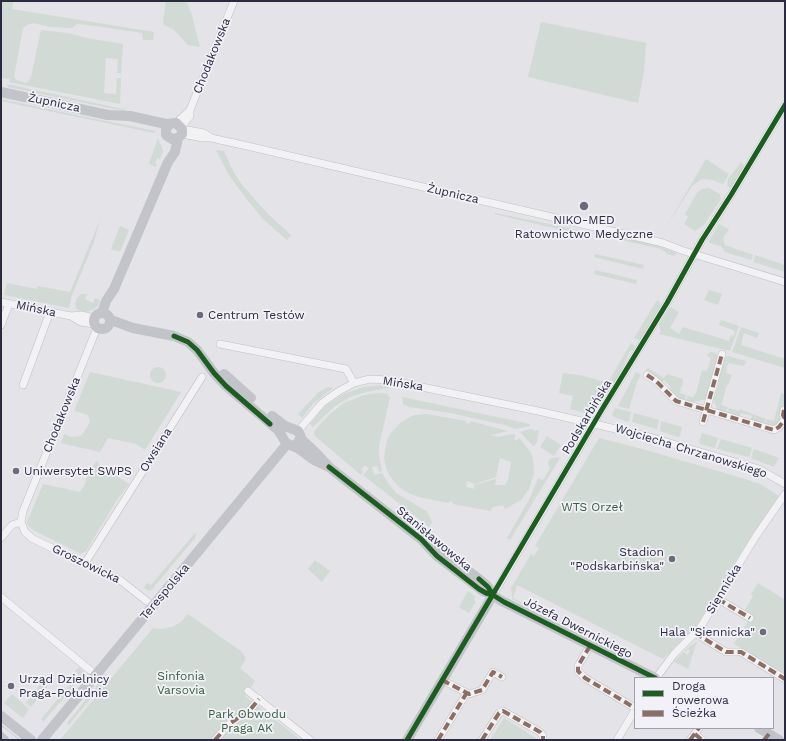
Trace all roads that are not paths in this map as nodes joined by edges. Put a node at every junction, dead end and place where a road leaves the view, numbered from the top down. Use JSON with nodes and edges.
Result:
{"nodes":[{"id":1,"x":234,"y":1,"type":"edge"},
{"id":2,"x":1,"y":92,"type":"edge"},
{"id":3,"x":785,"y":105,"type":"edge"},
{"id":4,"x":176,"y":131,"type":"junction"},
{"id":5,"x":694,"y":254,"type":"junction"},
{"id":6,"x":785,"y":282,"type":"edge"},
{"id":7,"x":1,"y":302,"type":"edge"},
{"id":8,"x":9,"y":304,"type":"junction"},
{"id":9,"x":50,"y":312,"type":"junction"},
{"id":10,"x":102,"y":320,"type":"junction"},
{"id":11,"x":1,"y":325,"type":"edge"},
{"id":12,"x":174,"y":336,"type":"joint"},
{"id":13,"x":220,"y":344,"type":"dead end"},
{"id":14,"x":722,"y":354,"type":"dead end"},
{"id":15,"x":647,"y":375,"type":"dead end"},
{"id":16,"x":202,"y":377,"type":"dead end"},
{"id":17,"x":354,"y":383,"type":"junction"},
{"id":18,"x":23,"y":385,"type":"dead end"},
{"id":19,"x":706,"y":409,"type":"junction"},
{"id":20,"x":784,"y":410,"type":"edge"},
{"id":21,"x":785,"y":419,"type":"edge"},
{"id":22,"x":703,"y":422,"type":"dead end"},
{"id":23,"x":594,"y":423,"type":"junction"},
{"id":24,"x":292,"y":438,"type":"junction"},
{"id":25,"x":328,"y":467,"type":"junction"},
{"id":26,"x":784,"y":483,"type":"edge"},
{"id":27,"x":785,"y":494,"type":"edge"},
{"id":28,"x":21,"y":522,"type":"junction"},
{"id":29,"x":1,"y":538,"type":"edge"},
{"id":30,"x":85,"y":563,"type":"junction"},
{"id":31,"x":493,"y":595,"type":"junction"},
{"id":32,"x":1,"y":597,"type":"edge"},
{"id":33,"x":718,"y":599,"type":"junction"},
{"id":34,"x":153,"y":606,"type":"junction"},
{"id":35,"x":750,"y":618,"type":"dead end"},
{"id":36,"x":695,"y":633,"type":"junction"},
{"id":37,"x":590,"y":646,"type":"junction"},
{"id":38,"x":96,"y":675,"type":"junction"},
{"id":39,"x":502,"y":677,"type":"dead end"},
{"id":40,"x":654,"y":677,"type":"edge"},
{"id":41,"x":657,"y":677,"type":"edge"},
{"id":42,"x":442,"y":680,"type":"junction"},
{"id":43,"x":785,"y":680,"type":"edge"},
{"id":44,"x":248,"y":691,"type":"dead end"},
{"id":45,"x":466,"y":694,"type":"junction"},
{"id":46,"x":259,"y":699,"type":"junction"},
{"id":47,"x":634,"y":708,"type":"edge"},
{"id":48,"x":634,"y":711,"type":"edge"},
{"id":49,"x":1,"y":716,"type":"edge"},
{"id":50,"x":760,"y":729,"type":"edge"},
{"id":51,"x":694,"y":734,"type":"edge"},
{"id":52,"x":767,"y":737,"type":"edge"},
{"id":53,"x":1,"y":738,"type":"edge"},
{"id":54,"x":410,"y":739,"type":"edge"},
{"id":55,"x":4,"y":740,"type":"edge"},
{"id":56,"x":31,"y":740,"type":"edge"},
{"id":57,"x":42,"y":740,"type":"edge"},
{"id":58,"x":215,"y":740,"type":"edge"},
{"id":59,"x":310,"y":740,"type":"edge"},
{"id":60,"x":438,"y":740,"type":"edge"},
{"id":61,"x":482,"y":740,"type":"edge"},
{"id":62,"x":544,"y":740,"type":"edge"},
{"id":63,"x":617,"y":740,"type":"edge"},
{"id":64,"x":702,"y":740,"type":"edge"},
{"id":65,"x":779,"y":740,"type":"edge"}],
"edges":[{"from":1,"to":4,"type":"street","name":"Chodakowska"},
{"from":2,"to":4,"type":"street","name":"Żupnicza"},
{"from":3,"to":5,"type":"street","name":"Podskarbińska"},
{"from":4,"to":5,"type":"street","name":"Żupnicza"},
{"from":4,"to":10,"type":"street","name":"Chodakowska"},
{"from":5,"to":6,"type":"street","name":"Żupnicza"},
{"from":5,"to":23,"type":"street","name":"Podskarbińska"},
{"from":7,"to":8,"type":"street","name":"Mińska"},
{"from":8,"to":9,"type":"street","name":"Mińska"},
{"from":8,"to":11,"type":"street"},
{"from":9,"to":10,"type":"street","name":"Mińska"},
{"from":9,"to":18,"type":"street"},
{"from":10,"to":12,"type":"street","name":"Mińska"},
{"from":10,"to":28,"type":"street","name":"Chodakowska"},
{"from":12,"to":24,"type":"street","name":"Stanisławowska"},
{"from":13,"to":17,"type":"street"},
{"from":14,"to":19,"type":"street"},
{"from":15,"to":19,"type":"street"},
{"from":16,"to":30,"type":"street","name":"Owsiana"},
{"from":17,"to":23,"type":"street","name":"Mińska"},
{"from":17,"to":24,"type":"street","name":"Terespolska"},
{"from":19,"to":21,"type":"street"},
{"from":19,"to":22,"type":"street"},
{"from":20,"to":21,"type":"street"},
{"from":23,"to":26,"type":"street","name":"Wojciecha Chrzanowskiego"},
{"from":23,"to":31,"type":"street","name":"Podskarbińska"},
{"from":24,"to":25,"type":"street","name":"Stanisławowska"},
{"from":24,"to":25,"type":"street","name":"Stanisławowska"},
{"from":24,"to":34,"type":"street","name":"Terespolska"},
{"from":25,"to":31,"type":"street","name":"Stanisławowska"},
{"from":27,"to":33,"type":"street","name":"Siennicka"},
{"from":28,"to":29,"type":"street"},
{"from":28,"to":30,"type":"street","name":"Groszowicka"},
{"from":30,"to":34,"type":"street","name":"Groszowicka"},
{"from":31,"to":37,"type":"street","name":"Józefa Dwernickiego"},
{"from":31,"to":42,"type":"street","name":"Podskarbińska"},
{"from":32,"to":38,"type":"street"},
{"from":33,"to":35,"type":"street"},
{"from":33,"to":36,"type":"street","name":"Siennicka"},
{"from":34,"to":38,"type":"street","name":"Terespolska"},
{"from":36,"to":41,"type":"street","name":"Siennicka"},
{"from":36,"to":43,"type":"street"},
{"from":37,"to":40,"type":"street","name":"Józefa Dwernickiego"},
{"from":37,"to":47,"type":"street"},
{"from":38,"to":57,"type":"street","name":"Terespolska"},
{"from":39,"to":45,"type":"street"},
{"from":42,"to":45,"type":"street"},
{"from":42,"to":54,"type":"street","name":"Podskarbińska"},
{"from":44,"to":46,"type":"street"},
{"from":45,"to":60,"type":"street"},
{"from":46,"to":58,"type":"street"},
{"from":46,"to":59,"type":"street"},
{"from":48,"to":63,"type":"street"},
{"from":49,"to":56,"type":"street"},
{"from":50,"to":52,"type":"street"},
{"from":51,"to":64,"type":"street"},
{"from":52,"to":65,"type":"street"},
{"from":53,"to":55,"type":"street"},
{"from":61,"to":62,"type":"street"}]}
